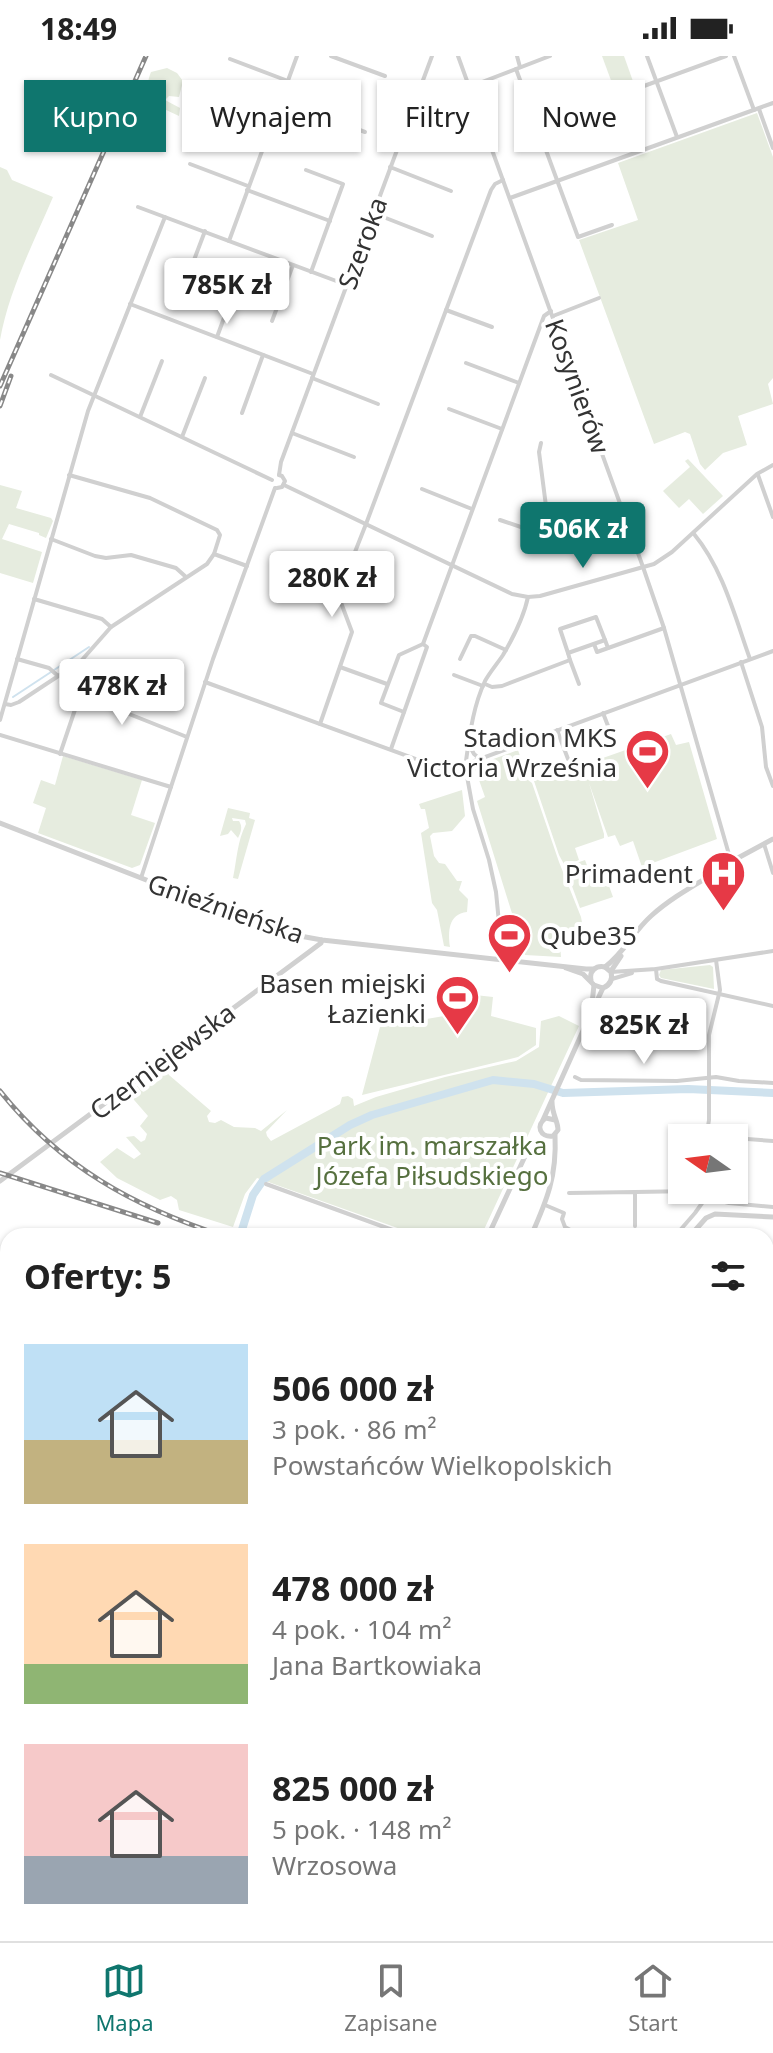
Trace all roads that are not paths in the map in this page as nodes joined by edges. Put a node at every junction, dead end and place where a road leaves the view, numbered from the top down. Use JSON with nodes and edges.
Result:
{"nodes":[{"id":1,"x":297,"y":56,"type":"edge"},
{"id":2,"x":331,"y":56,"type":"edge"},
{"id":3,"x":432,"y":56,"type":"edge"},
{"id":4,"x":458,"y":56,"type":"edge"},
{"id":5,"x":517,"y":56,"type":"edge"},
{"id":6,"x":550,"y":56,"type":"edge"},
{"id":7,"x":647,"y":56,"type":"edge"},
{"id":8,"x":726,"y":56,"type":"edge"},
{"id":9,"x":734,"y":56,"type":"edge"},
{"id":10,"x":230,"y":59,"type":"dead end"},
{"id":11,"x":518,"y":68,"type":"junction"},
{"id":12,"x":385,"y":76,"type":"dead end"},
{"id":13,"x":285,"y":80,"type":"edge"},
{"id":14,"x":288,"y":80,"type":"edge"},
{"id":15,"x":467,"y":80,"type":"edge"},
{"id":16,"x":487,"y":80,"type":"edge"},
{"id":17,"x":522,"y":80,"type":"edge"},
{"id":18,"x":657,"y":81,"type":"junction"},
{"id":19,"x":645,"y":85,"type":"edge"},
{"id":20,"x":773,"y":103,"type":"edge"},
{"id":21,"x":756,"y":109,"type":"junction"},
{"id":22,"x":361,"y":131,"type":"edge"},
{"id":23,"x":365,"y":132,"type":"dead end"},
{"id":24,"x":677,"y":137,"type":"junction"},
{"id":25,"x":773,"y":148,"type":"edge"},
{"id":26,"x":262,"y":152,"type":"edge"},
{"id":27,"x":493,"y":152,"type":"edge"},
{"id":28,"x":547,"y":152,"type":"edge"},
{"id":29,"x":190,"y":164,"type":"dead end"},
{"id":30,"x":390,"y":167,"type":"junction"},
{"id":31,"x":306,"y":170,"type":"dead end"},
{"id":32,"x":503,"y":180,"type":"junction"},
{"id":33,"x":557,"y":181,"type":"junction"},
{"id":34,"x":248,"y":188,"type":"junction"},
{"id":35,"x":451,"y":191,"type":"dead end"},
{"id":36,"x":510,"y":198,"type":"junction"},
{"id":37,"x":138,"y":207,"type":"dead end"},
{"id":38,"x":373,"y":213,"type":"junction"},
{"id":39,"x":165,"y":217,"type":"junction"},
{"id":40,"x":330,"y":221,"type":"junction"},
{"id":41,"x":612,"y":225,"type":"dead end"},
{"id":42,"x":205,"y":231,"type":"junction"},
{"id":43,"x":432,"y":236,"type":"dead end"},
{"id":44,"x":229,"y":241,"type":"junction"},
{"id":45,"x":293,"y":265,"type":"junction"},
{"id":46,"x":311,"y":272,"type":"junction"},
{"id":47,"x":347,"y":285,"type":"junction"},
{"id":48,"x":235,"y":288,"type":"dead end"},
{"id":49,"x":183,"y":289,"type":"dead end"},
{"id":50,"x":599,"y":298,"type":"dead end"},
{"id":51,"x":130,"y":304,"type":"junction"},
{"id":52,"x":446,"y":310,"type":"junction"},
{"id":53,"x":552,"y":313,"type":"junction"},
{"id":54,"x":272,"y":321,"type":"dead end"},
{"id":55,"x":492,"y":327,"type":"dead end"},
{"id":56,"x":217,"y":337,"type":"junction"},
{"id":57,"x":263,"y":355,"type":"junction"},
{"id":58,"x":162,"y":361,"type":"dead end"},
{"id":59,"x":466,"y":363,"type":"dead end"},
{"id":60,"x":51,"y":375,"type":"dead end"},
{"id":61,"x":313,"y":376,"type":"junction"},
{"id":62,"x":205,"y":378,"type":"dead end"},
{"id":63,"x":519,"y":383,"type":"junction"},
{"id":64,"x":95,"y":396,"type":"junction"},
{"id":65,"x":378,"y":404,"type":"dead end"},
{"id":66,"x":449,"y":409,"type":"dead end"},
{"id":67,"x":242,"y":413,"type":"dead end"},
{"id":68,"x":140,"y":417,"type":"junction"},
{"id":69,"x":502,"y":429,"type":"junction"},
{"id":70,"x":292,"y":433,"type":"junction"},
{"id":71,"x":182,"y":437,"type":"junction"},
{"id":72,"x":541,"y":443,"type":"dead end"},
{"id":73,"x":354,"y":457,"type":"dead end"},
{"id":74,"x":773,"y":465,"type":"edge"},
{"id":75,"x":757,"y":474,"type":"junction"},
{"id":76,"x":69,"y":475,"type":"junction"},
{"id":77,"x":279,"y":475,"type":"junction"},
{"id":78,"x":272,"y":480,"type":"junction"},
{"id":79,"x":284,"y":485,"type":"junction"},
{"id":80,"x":275,"y":488,"type":"junction"},
{"id":81,"x":422,"y":489,"type":"dead end"},
{"id":82,"x":472,"y":509,"type":"junction"},
{"id":83,"x":773,"y":517,"type":"edge"},
{"id":84,"x":626,"y":519,"type":"junction"},
{"id":85,"x":500,"y":520,"type":"dead end"},
{"id":86,"x":366,"y":524,"type":"junction"},
{"id":87,"x":694,"y":534,"type":"junction"},
{"id":88,"x":550,"y":537,"type":"junction"},
{"id":89,"x":51,"y":539,"type":"junction"},
{"id":90,"x":214,"y":554,"type":"junction"},
{"id":91,"x":452,"y":565,"type":"junction"},
{"id":92,"x":247,"y":566,"type":"junction"},
{"id":93,"x":643,"y":567,"type":"junction"},
{"id":94,"x":186,"y":577,"type":"junction"},
{"id":95,"x":528,"y":597,"type":"junction"},
{"id":96,"x":34,"y":599,"type":"junction"},
{"id":97,"x":111,"y":627,"type":"junction"},
{"id":98,"x":664,"y":628,"type":"junction"},
{"id":99,"x":605,"y":640,"type":"junction"},
{"id":100,"x":423,"y":644,"type":"junction"},
{"id":101,"x":594,"y":644,"type":"junction"},
{"id":102,"x":608,"y":648,"type":"junction"},
{"id":103,"x":506,"y":650,"type":"junction"},
{"id":104,"x":773,"y":651,"type":"edge"},
{"id":105,"x":568,"y":653,"type":"junction"},
{"id":106,"x":17,"y":659,"type":"junction"},
{"id":107,"x":460,"y":659,"type":"dead end"},
{"id":108,"x":750,"y":659,"type":"junction"},
{"id":109,"x":570,"y":660,"type":"junction"},
{"id":110,"x":81,"y":661,"type":"junction"},
{"id":111,"x":741,"y":662,"type":"junction"},
{"id":112,"x":340,"y":667,"type":"junction"},
{"id":113,"x":454,"y":675,"type":"dead end"},
{"id":114,"x":59,"y":676,"type":"junction"},
{"id":115,"x":90,"y":677,"type":"junction"},
{"id":116,"x":205,"y":682,"type":"junction"},
{"id":117,"x":388,"y":684,"type":"junction"},
{"id":118,"x":579,"y":684,"type":"dead end"},
{"id":119,"x":484,"y":685,"type":"junction"},
{"id":120,"x":681,"y":685,"type":"junction"},
{"id":121,"x":5,"y":704,"type":"junction"},
{"id":122,"x":404,"y":712,"type":"junction"},
{"id":123,"x":603,"y":713,"type":"junction"},
{"id":124,"x":0,"y":720,"type":"edge"},
{"id":125,"x":320,"y":724,"type":"junction"},
{"id":126,"x":557,"y":730,"type":"junction"},
{"id":127,"x":0,"y":735,"type":"edge"},
{"id":128,"x":187,"y":737,"type":"junction"},
{"id":129,"x":468,"y":743,"type":"junction"},
{"id":130,"x":615,"y":744,"type":"dead end"},
{"id":131,"x":391,"y":749,"type":"junction"},
{"id":132,"x":60,"y":754,"type":"junction"},
{"id":133,"x":480,"y":759,"type":"junction"},
{"id":134,"x":568,"y":759,"type":"dead end"},
{"id":135,"x":468,"y":762,"type":"junction"},
{"id":136,"x":460,"y":768,"type":"junction"},
{"id":137,"x":466,"y":771,"type":"junction"},
{"id":138,"x":773,"y":786,"type":"edge"},
{"id":139,"x":171,"y":787,"type":"junction"},
{"id":140,"x":0,"y":823,"type":"edge"},
{"id":141,"x":773,"y":839,"type":"edge"},
{"id":142,"x":764,"y":844,"type":"junction"},
{"id":143,"x":732,"y":860,"type":"junction"},
{"id":144,"x":773,"y":873,"type":"edge"},
{"id":145,"x":141,"y":878,"type":"junction"},
{"id":146,"x":322,"y":940,"type":"junction"},
{"id":147,"x":625,"y":947,"type":"junction"},
{"id":148,"x":773,"y":951,"type":"edge"},
{"id":149,"x":621,"y":957,"type":"junction"},
{"id":150,"x":498,"y":959,"type":"junction"},
{"id":151,"x":716,"y":960,"type":"junction"},
{"id":152,"x":557,"y":965,"type":"junction"},
{"id":153,"x":594,"y":969,"type":"junction"},
{"id":154,"x":656,"y":969,"type":"junction"},
{"id":155,"x":634,"y":971,"type":"junction"},
{"id":156,"x":610,"y":972,"type":"junction"},
{"id":157,"x":592,"y":983,"type":"junction"},
{"id":158,"x":603,"y":988,"type":"junction"},
{"id":159,"x":718,"y":994,"type":"junction"},
{"id":160,"x":773,"y":1006,"type":"edge"},
{"id":161,"x":591,"y":1011,"type":"junction"},
{"id":162,"x":575,"y":1077,"type":"dead end"},
{"id":163,"x":708,"y":1080,"type":"junction"},
{"id":164,"x":773,"y":1083,"type":"edge"},
{"id":165,"x":552,"y":1097,"type":"junction"},
{"id":166,"x":543,"y":1120,"type":"junction"},
{"id":167,"x":555,"y":1120,"type":"junction"},
{"id":168,"x":707,"y":1124,"type":"edge"},
{"id":169,"x":555,"y":1135,"type":"junction"},
{"id":170,"x":547,"y":1137,"type":"junction"},
{"id":171,"x":748,"y":1139,"type":"edge"},
{"id":172,"x":773,"y":1141,"type":"edge"},
{"id":173,"x":527,"y":1152,"type":"dead end"},
{"id":174,"x":555,"y":1154,"type":"junction"},
{"id":175,"x":0,"y":1181,"type":"edge"},
{"id":176,"x":266,"y":1184,"type":"dead end"},
{"id":177,"x":668,"y":1191,"type":"edge"},
{"id":178,"x":635,"y":1192,"type":"junction"},
{"id":179,"x":569,"y":1193,"type":"dead end"},
{"id":180,"x":700,"y":1204,"type":"edge"},
{"id":181,"x":740,"y":1204,"type":"edge"},
{"id":182,"x":545,"y":1205,"type":"junction"},
{"id":183,"x":773,"y":1207,"type":"edge"},
{"id":184,"x":773,"y":1217,"type":"edge"},
{"id":185,"x":635,"y":1226,"type":"dead end"},
{"id":186,"x":387,"y":1228,"type":"edge"},
{"id":187,"x":492,"y":1228,"type":"edge"},
{"id":188,"x":535,"y":1228,"type":"edge"},
{"id":189,"x":567,"y":1228,"type":"edge"},
{"id":190,"x":682,"y":1228,"type":"edge"},
{"id":191,"x":697,"y":1228,"type":"edge"}],
"edges":[{"from":1,"to":14,"type":"street"},
{"from":2,"to":12,"type":"street"},
{"from":3,"to":30,"type":"street","name":"Szeroka"},
{"from":4,"to":15,"type":"street","name":"Kosynierów"},
{"from":5,"to":11,"type":"street"},
{"from":6,"to":11,"type":"street"},
{"from":7,"to":18,"type":"street"},
{"from":8,"to":18,"type":"street"},
{"from":9,"to":21,"type":"street"},
{"from":10,"to":13,"type":"street"},
{"from":11,"to":16,"type":"street"},
{"from":11,"to":17,"type":"street"},
{"from":18,"to":19,"type":"street"},
{"from":18,"to":24,"type":"street"},
{"from":20,"to":21,"type":"street"},
{"from":21,"to":24,"type":"street"},
{"from":21,"to":25,"type":"street"},
{"from":22,"to":23,"type":"street"},
{"from":24,"to":33,"type":"street"},
{"from":26,"to":34,"type":"street"},
{"from":27,"to":32,"type":"street","name":"Kosynierów"},
{"from":28,"to":33,"type":"street"},
{"from":29,"to":34,"type":"street"},
{"from":30,"to":35,"type":"street"},
{"from":30,"to":38,"type":"street","name":"Szeroka"},
{"from":31,"to":40,"type":"street"},
{"from":32,"to":36,"type":"street","name":"Kosynierów"},
{"from":32,"to":52,"type":"street"},
{"from":33,"to":36,"type":"street"},
{"from":33,"to":41,"type":"street"},
{"from":34,"to":40,"type":"street"},
{"from":34,"to":44,"type":"street"},
{"from":36,"to":53,"type":"street","name":"Kosynierów"},
{"from":37,"to":39,"type":"street"},
{"from":38,"to":43,"type":"street"},
{"from":38,"to":47,"type":"street","name":"Szeroka"},
{"from":39,"to":42,"type":"street"},
{"from":39,"to":51,"type":"street"},
{"from":40,"to":46,"type":"street"},
{"from":42,"to":44,"type":"street"},
{"from":42,"to":49,"type":"street"},
{"from":44,"to":45,"type":"street"},
{"from":45,"to":46,"type":"street"},
{"from":45,"to":54,"type":"street"},
{"from":46,"to":47,"type":"street"},
{"from":47,"to":61,"type":"street","name":"Szeroka"},
{"from":48,"to":56,"type":"street"},
{"from":50,"to":53,"type":"street"},
{"from":51,"to":56,"type":"street"},
{"from":51,"to":64,"type":"street"},
{"from":52,"to":55,"type":"street"},
{"from":52,"to":86,"type":"street"},
{"from":53,"to":63,"type":"street"},
{"from":53,"to":84,"type":"street","name":"Kosynierów"},
{"from":56,"to":57,"type":"street"},
{"from":57,"to":61,"type":"street"},
{"from":57,"to":67,"type":"street"},
{"from":58,"to":68,"type":"street"},
{"from":59,"to":63,"type":"street"},
{"from":60,"to":64,"type":"street"},
{"from":61,"to":65,"type":"street"},
{"from":61,"to":70,"type":"street","name":"Szeroka"},
{"from":62,"to":71,"type":"street"},
{"from":63,"to":69,"type":"street"},
{"from":64,"to":68,"type":"street"},
{"from":64,"to":76,"type":"street"},
{"from":66,"to":69,"type":"street"},
{"from":68,"to":71,"type":"street"},
{"from":69,"to":82,"type":"street"},
{"from":70,"to":73,"type":"street"},
{"from":70,"to":77,"type":"street","name":"Szeroka"},
{"from":71,"to":78,"type":"street"},
{"from":72,"to":88,"type":"street"},
{"from":74,"to":75,"type":"street"},
{"from":75,"to":83,"type":"street"},
{"from":75,"to":87,"type":"street"},
{"from":76,"to":89,"type":"street"},
{"from":76,"to":90,"type":"street"},
{"from":77,"to":78,"type":"street"},
{"from":77,"to":79,"type":"street"},
{"from":78,"to":80,"type":"street"},
{"from":79,"to":80,"type":"street"},
{"from":79,"to":86,"type":"street"},
{"from":80,"to":92,"type":"street"},
{"from":81,"to":82,"type":"street"},
{"from":82,"to":91,"type":"street"},
{"from":84,"to":88,"type":"street"},
{"from":84,"to":93,"type":"street","name":"Kosynierów"},
{"from":85,"to":88,"type":"street"},
{"from":86,"to":91,"type":"street"},
{"from":86,"to":112,"type":"street"},
{"from":87,"to":93,"type":"street"},
{"from":87,"to":108,"type":"street"},
{"from":89,"to":94,"type":"street"},
{"from":89,"to":96,"type":"street"},
{"from":90,"to":92,"type":"street"},
{"from":90,"to":94,"type":"street"},
{"from":91,"to":95,"type":"street"},
{"from":91,"to":100,"type":"street"},
{"from":92,"to":116,"type":"street"},
{"from":93,"to":95,"type":"street"},
{"from":93,"to":98,"type":"street","name":"Kosynierów"},
{"from":94,"to":97,"type":"street"},
{"from":95,"to":103,"type":"street"},
{"from":96,"to":97,"type":"street"},
{"from":96,"to":106,"type":"street"},
{"from":97,"to":110,"type":"street"},
{"from":98,"to":102,"type":"street"},
{"from":98,"to":120,"type":"street","name":"Kosynierów"},
{"from":99,"to":101,"type":"street"},
{"from":99,"to":102,"type":"street"},
{"from":99,"to":105,"type":"street"},
{"from":100,"to":117,"type":"street"},
{"from":100,"to":122,"type":"street"},
{"from":101,"to":102,"type":"street"},
{"from":101,"to":105,"type":"street"},
{"from":103,"to":107,"type":"street"},
{"from":103,"to":119,"type":"street"},
{"from":104,"to":108,"type":"street"},
{"from":105,"to":109,"type":"street"},
{"from":106,"to":114,"type":"street"},
{"from":106,"to":121,"type":"street"},
{"from":108,"to":111,"type":"street"},
{"from":109,"to":118,"type":"street"},
{"from":109,"to":119,"type":"street"},
{"from":110,"to":114,"type":"street"},
{"from":110,"to":115,"type":"street"},
{"from":111,"to":120,"type":"street"},
{"from":111,"to":138,"type":"street"},
{"from":112,"to":117,"type":"street"},
{"from":112,"to":125,"type":"street"},
{"from":113,"to":119,"type":"street"},
{"from":114,"to":121,"type":"street"},
{"from":115,"to":128,"type":"street"},
{"from":115,"to":132,"type":"street"},
{"from":116,"to":125,"type":"street"},
{"from":116,"to":128,"type":"street"},
{"from":117,"to":122,"type":"street"},
{"from":119,"to":129,"type":"street"},
{"from":120,"to":123,"type":"street"},
{"from":120,"to":143,"type":"street","name":"Kosynierów"},
{"from":121,"to":124,"type":"street"},
{"from":122,"to":131,"type":"street"},
{"from":123,"to":126,"type":"street"},
{"from":123,"to":130,"type":"street"},
{"from":125,"to":131,"type":"street"},
{"from":126,"to":133,"type":"street"},
{"from":126,"to":134,"type":"street"},
{"from":127,"to":132,"type":"street"},
{"from":128,"to":139,"type":"street"},
{"from":129,"to":133,"type":"street"},
{"from":129,"to":135,"type":"street"},
{"from":131,"to":136,"type":"street"},
{"from":132,"to":139,"type":"street"},
{"from":133,"to":135,"type":"street"},
{"from":135,"to":136,"type":"street"},
{"from":135,"to":137,"type":"street"},
{"from":136,"to":137,"type":"street"},
{"from":137,"to":150,"type":"street"},
{"from":139,"to":145,"type":"street"},
{"from":140,"to":145,"type":"street","name":"Gnieźnieńska"},
{"from":141,"to":142,"type":"street"},
{"from":142,"to":143,"type":"street"},
{"from":142,"to":144,"type":"street"},
{"from":143,"to":147,"type":"street"},
{"from":145,"to":146,"type":"street","name":"Gnieźnieńska"},
{"from":146,"to":150,"type":"street","name":"Gnieźnieńska"},
{"from":146,"to":175,"type":"street","name":"Czerniejewska"},
{"from":147,"to":149,"type":"street"},
{"from":147,"to":156,"type":"street"},
{"from":148,"to":151,"type":"street"},
{"from":149,"to":155,"type":"street"},
{"from":149,"to":156,"type":"street"},
{"from":150,"to":152,"type":"street","name":"Gnieźnieńska"},
{"from":151,"to":154,"type":"street"},
{"from":151,"to":159,"type":"street"},
{"from":152,"to":153,"type":"street","name":"Gnieźnieńska"},
{"from":152,"to":157,"type":"street","name":"Gnieźnieńska"},
{"from":153,"to":156,"type":"street"},
{"from":153,"to":157,"type":"street"},
{"from":154,"to":155,"type":"street"},
{"from":154,"to":159,"type":"street"},
{"from":155,"to":156,"type":"street"},
{"from":156,"to":158,"type":"street"},
{"from":157,"to":158,"type":"street"},
{"from":157,"to":161,"type":"street"},
{"from":158,"to":161,"type":"street"},
{"from":159,"to":160,"type":"street"},
{"from":159,"to":163,"type":"street"},
{"from":161,"to":165,"type":"street"},
{"from":162,"to":163,"type":"street"},
{"from":163,"to":164,"type":"street"},
{"from":163,"to":168,"type":"street"},
{"from":165,"to":166,"type":"street"},
{"from":165,"to":167,"type":"street"},
{"from":166,"to":167,"type":"street"},
{"from":166,"to":170,"type":"street"},
{"from":167,"to":169,"type":"street"},
{"from":169,"to":170,"type":"street"},
{"from":169,"to":174,"type":"street"},
{"from":170,"to":174,"type":"street"},
{"from":171,"to":172,"type":"street"},
{"from":173,"to":187,"type":"street"},
{"from":174,"to":182,"type":"street"},
{"from":176,"to":186,"type":"street"},
{"from":177,"to":178,"type":"street"},
{"from":178,"to":179,"type":"street"},
{"from":178,"to":185,"type":"street"},
{"from":180,"to":190,"type":"street"},
{"from":181,"to":183,"type":"street"},
{"from":182,"to":188,"type":"street"},
{"from":182,"to":189,"type":"street"},
{"from":184,"to":191,"type":"street"}]}
